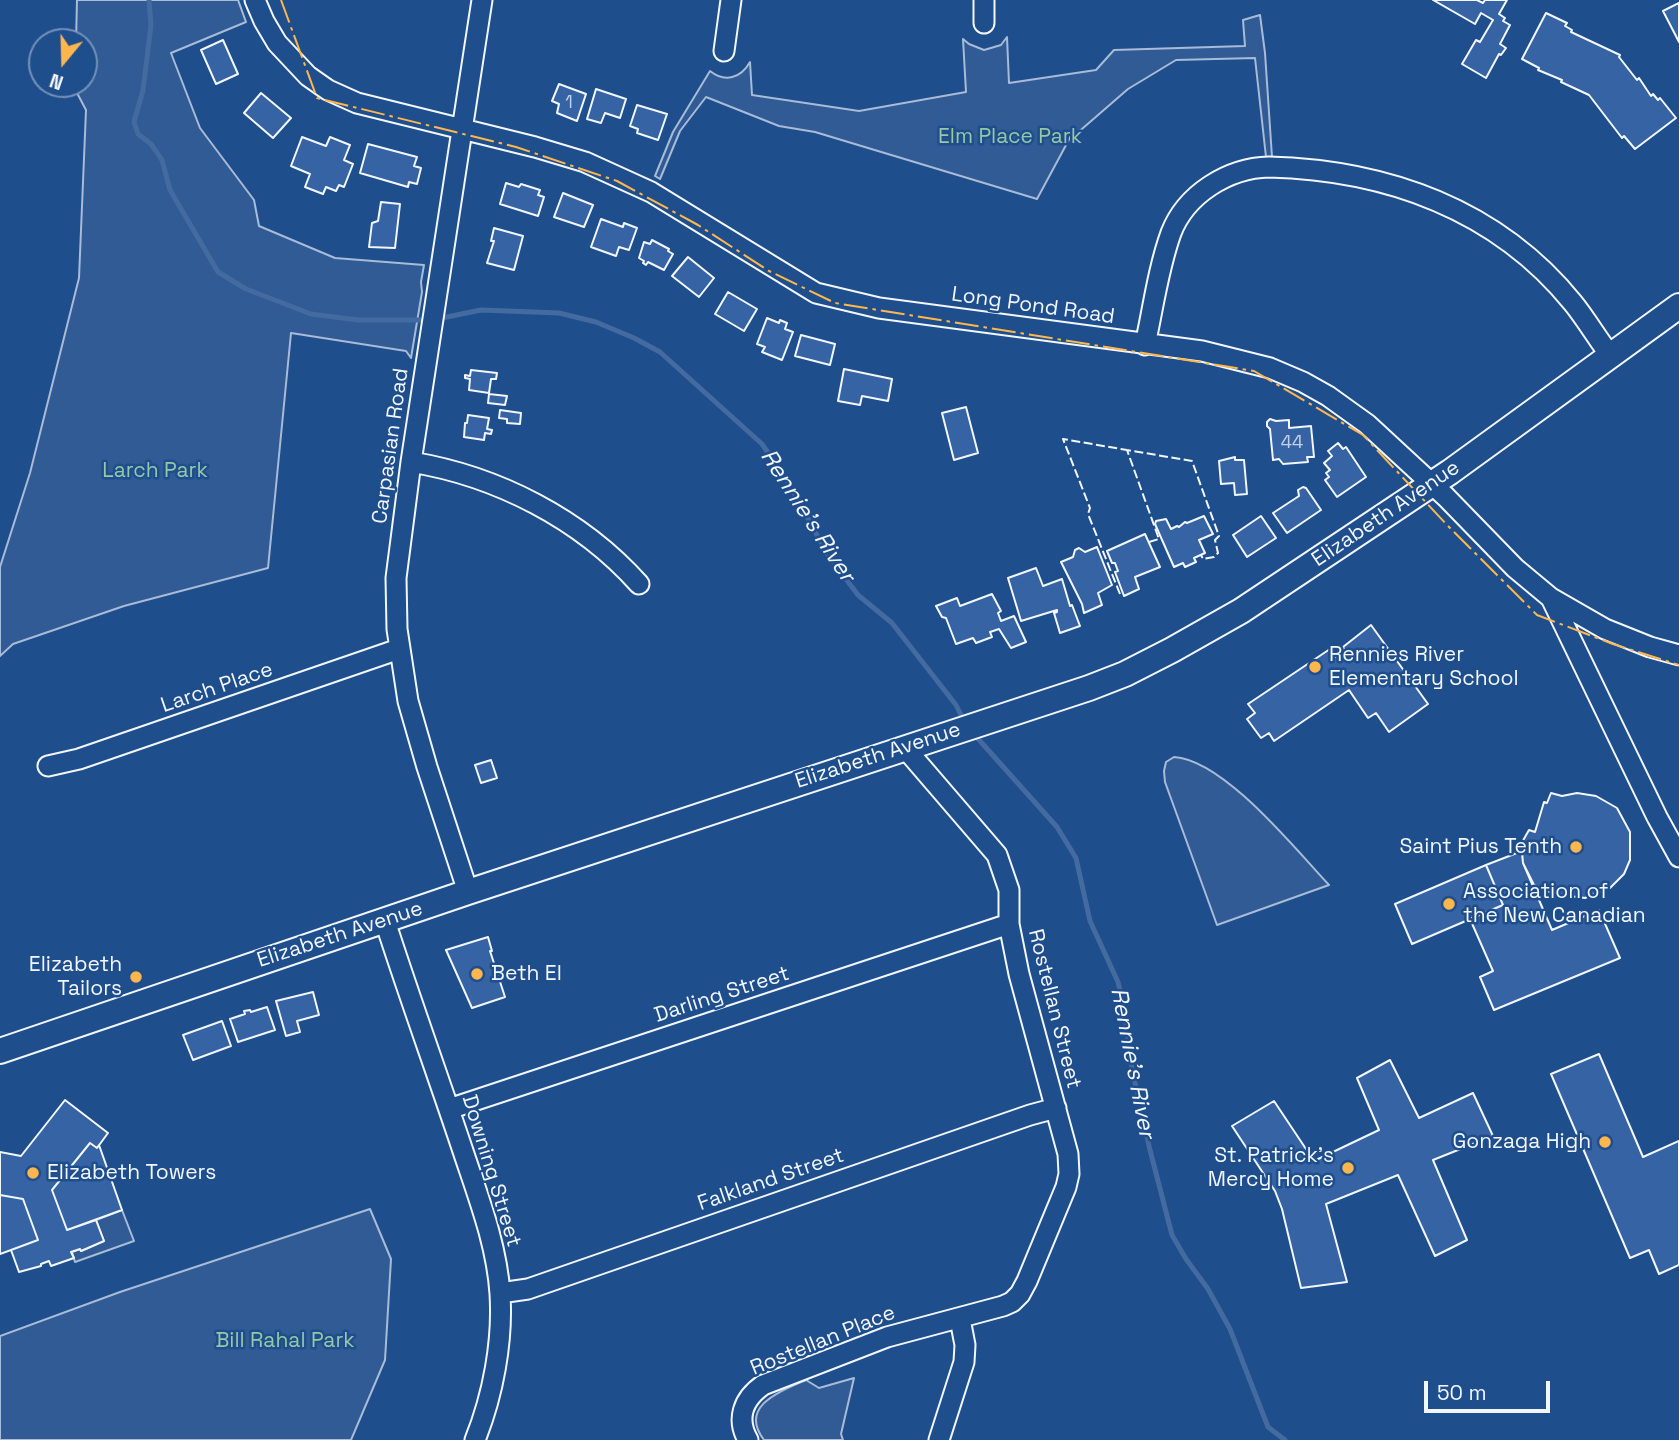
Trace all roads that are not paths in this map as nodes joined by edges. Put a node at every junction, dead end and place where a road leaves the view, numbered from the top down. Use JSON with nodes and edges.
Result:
{"nodes":[{"id":1,"x":256,"y":0,"type":"edge"},
{"id":2,"x":482,"y":0,"type":"edge"},
{"id":3,"x":731,"y":0,"type":"edge"},
{"id":4,"x":984,"y":0,"type":"edge"},
{"id":5,"x":984,"y":23,"type":"dead end"},
{"id":6,"x":724,"y":51,"type":"dead end"},
{"id":7,"x":462,"y":130,"type":"junction"},
{"id":8,"x":1679,"y":306,"type":"edge"},
{"id":9,"x":1145,"y":345,"type":"junction"},
{"id":10,"x":1610,"y":355,"type":"junction"},
{"id":11,"x":411,"y":462,"type":"junction"},
{"id":12,"x":1431,"y":484,"type":"junction"},
{"id":13,"x":639,"y":584,"type":"dead end"},
{"id":14,"x":1552,"y":598,"type":"junction"},
{"id":15,"x":399,"y":649,"type":"junction"},
{"id":16,"x":1679,"y":655,"type":"edge"},
{"id":17,"x":905,"y":748,"type":"junction"},
{"id":18,"x":48,"y":766,"type":"dead end"},
{"id":19,"x":1679,"y":856,"type":"edge"},
{"id":20,"x":468,"y":892,"type":"junction"},
{"id":21,"x":385,"y":921,"type":"junction"},
{"id":22,"x":1009,"y":924,"type":"junction"},
{"id":23,"x":0,"y":1051,"type":"edge"},
{"id":24,"x":1056,"y":1108,"type":"junction"},
{"id":25,"x":449,"y":1109,"type":"junction"},
{"id":26,"x":500,"y":1293,"type":"junction"},
{"id":27,"x":960,"y":1319,"type":"junction"},
{"id":28,"x":475,"y":1440,"type":"edge"},
{"id":29,"x":748,"y":1440,"type":"edge"},
{"id":30,"x":939,"y":1440,"type":"edge"}],
"edges":[{"from":1,"to":7,"type":"street","name":"Long Pond Road"},
{"from":2,"to":7,"type":"street","name":"Carpasian Road"},
{"from":3,"to":6,"type":"street"},
{"from":4,"to":5,"type":"street"},
{"from":7,"to":9,"type":"street","name":"Long Pond Road"},
{"from":7,"to":11,"type":"street","name":"Carpasian Road"},
{"from":8,"to":10,"type":"main road","name":"Elizabeth Avenue"},
{"from":9,"to":10,"type":"street"},
{"from":9,"to":12,"type":"street","name":"Long Pond Road"},
{"from":10,"to":12,"type":"main road","name":"Elizabeth Avenue"},
{"from":11,"to":13,"type":"street"},
{"from":11,"to":15,"type":"street","name":"Carpasian Road"},
{"from":12,"to":14,"type":"street","name":"Long Pond Road"},
{"from":12,"to":17,"type":"main road","name":"Elizabeth Avenue"},
{"from":14,"to":16,"type":"street","name":"Long Pond Road"},
{"from":14,"to":19,"type":"street"},
{"from":15,"to":18,"type":"street","name":"Larch Place"},
{"from":15,"to":20,"type":"street","name":"Carpasian Road"},
{"from":17,"to":20,"type":"main road","name":"Elizabeth Avenue"},
{"from":17,"to":22,"type":"street","name":"Rostellan Street"},
{"from":20,"to":21,"type":"main road","name":"Elizabeth Avenue"},
{"from":21,"to":23,"type":"main road","name":"Elizabeth Avenue"},
{"from":21,"to":25,"type":"street","name":"Downing Street"},
{"from":22,"to":24,"type":"street","name":"Rostellan Street"},
{"from":22,"to":25,"type":"street","name":"Darling Street"},
{"from":24,"to":26,"type":"street","name":"Falkland Street"},
{"from":24,"to":27,"type":"street","name":"Rostellan Place"},
{"from":25,"to":26,"type":"street","name":"Downing Street"},
{"from":26,"to":28,"type":"street","name":"Downing Street"},
{"from":27,"to":29,"type":"street","name":"Rostellan Place"},
{"from":27,"to":30,"type":"street"}]}
